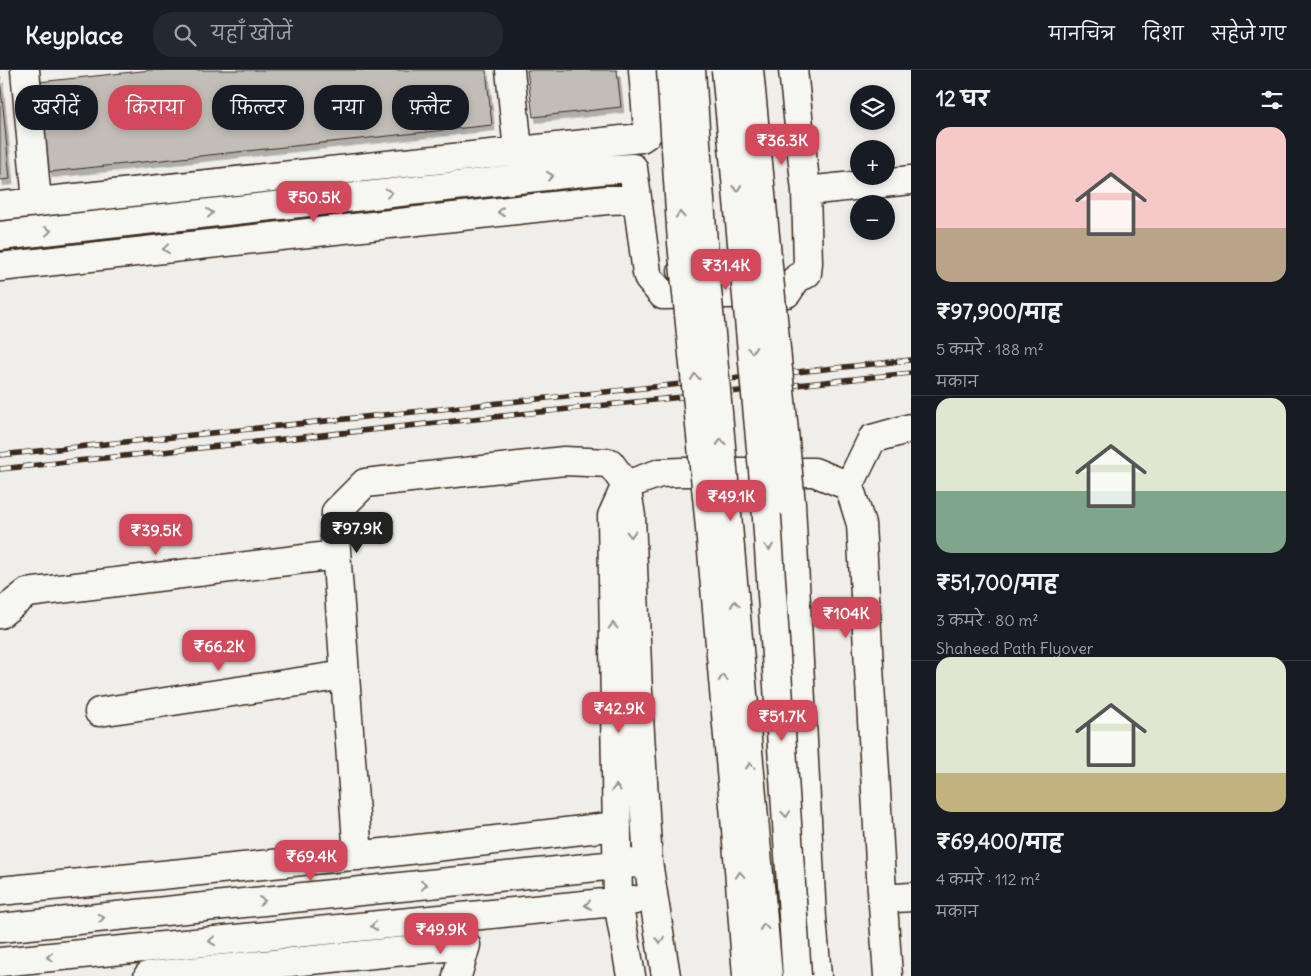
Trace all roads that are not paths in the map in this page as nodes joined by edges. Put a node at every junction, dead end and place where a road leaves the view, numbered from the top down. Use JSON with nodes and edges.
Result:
{"nodes":[{"id":1,"x":25,"y":70,"type":"edge"},
{"id":2,"x":510,"y":70,"type":"edge"},
{"id":3,"x":643,"y":70,"type":"edge"},
{"id":4,"x":671,"y":70,"type":"edge"},
{"id":5,"x":692,"y":70,"type":"edge"},
{"id":6,"x":726,"y":70,"type":"edge"},
{"id":7,"x":749,"y":70,"type":"edge"},
{"id":8,"x":793,"y":70,"type":"edge"},
{"id":9,"x":518,"y":151,"type":"junction"},
{"id":10,"x":911,"y":180,"type":"edge"},
{"id":11,"x":806,"y":190,"type":"junction"},
{"id":12,"x":637,"y":199,"type":"junction"},
{"id":13,"x":37,"y":202,"type":"junction"},
{"id":14,"x":0,"y":206,"type":"edge"},
{"id":15,"x":0,"y":236,"type":"edge"},
{"id":16,"x":0,"y":267,"type":"edge"},
{"id":17,"x":911,"y":428,"type":"edge"},
{"id":18,"x":626,"y":486,"type":"junction"},
{"id":19,"x":849,"y":486,"type":"junction"},
{"id":20,"x":336,"y":555,"type":"junction"},
{"id":21,"x":0,"y":614,"type":"edge"},
{"id":22,"x":345,"y":675,"type":"junction"},
{"id":23,"x":99,"y":712,"type":"dead end"},
{"id":24,"x":616,"y":826,"type":"junction"},
{"id":25,"x":358,"y":856,"type":"junction"},
{"id":26,"x":648,"y":862,"type":"junction"},
{"id":27,"x":617,"y":865,"type":"junction"},
{"id":28,"x":0,"y":891,"type":"edge"},
{"id":29,"x":911,"y":896,"type":"edge"},
{"id":30,"x":654,"y":898,"type":"junction"},
{"id":31,"x":882,"y":900,"type":"junction"},
{"id":32,"x":618,"y":902,"type":"junction"},
{"id":33,"x":0,"y":928,"type":"edge"},
{"id":34,"x":0,"y":962,"type":"edge"},
{"id":35,"x":148,"y":976,"type":"edge"},
{"id":36,"x":457,"y":976,"type":"edge"},
{"id":37,"x":631,"y":976,"type":"edge"},
{"id":38,"x":666,"y":976,"type":"edge"},
{"id":39,"x":747,"y":976,"type":"edge"},
{"id":40,"x":768,"y":976,"type":"edge"},
{"id":41,"x":797,"y":976,"type":"edge"},
{"id":42,"x":817,"y":976,"type":"edge"},
{"id":43,"x":888,"y":976,"type":"edge"}],
"edges":[{"from":1,"to":13,"type":"main road"},
{"from":2,"to":9,"type":"main road"},
{"from":3,"to":9,"type":"main road"},
{"from":39,"to":4,"type":"main road","one_way":true,"bridge":true},
{"from":40,"to":5,"type":"main road","one_way":true,"bridge":true},
{"from":6,"to":41,"type":"main road","one_way":true,"bridge":true},
{"from":7,"to":42,"type":"main road","bridge":true},
{"from":8,"to":11,"type":"main road"},
{"from":9,"to":13,"type":"main road"},
{"from":10,"to":11,"type":"main road"},
{"from":11,"to":12,"type":"main road"},
{"from":15,"to":12,"type":"main road","one_way":true},
{"from":12,"to":16,"type":"main road","one_way":true},
{"from":13,"to":14,"type":"main road"},
{"from":17,"to":19,"type":"main road"},
{"from":18,"to":19,"type":"main road"},
{"from":18,"to":20,"type":"main road"},
{"from":24,"to":18,"type":"main road","one_way":true},
{"from":18,"to":26,"type":"main road","one_way":true},
{"from":19,"to":31,"type":"main road"},
{"from":20,"to":21,"type":"main road"},
{"from":20,"to":22,"type":"main road"},
{"from":22,"to":23,"type":"main road"},
{"from":22,"to":25,"type":"main road"},
{"from":24,"to":25,"type":"main road"},
{"from":24,"to":27,"type":"main road"},
{"from":25,"to":28,"type":"main road"},
{"from":26,"to":27,"type":"main road"},
{"from":26,"to":30,"type":"main road"},
{"from":27,"to":32,"type":"main road"},
{"from":33,"to":27,"type":"main road","one_way":true},
{"from":29,"to":31,"type":"main road"},
{"from":30,"to":32,"type":"main road"},
{"from":30,"to":38,"type":"main road","one_way":true},
{"from":31,"to":43,"type":"main road"},
{"from":32,"to":34,"type":"main road","one_way":true},
{"from":32,"to":37,"type":"main road"},
{"from":35,"to":36,"type":"main road"}]}
